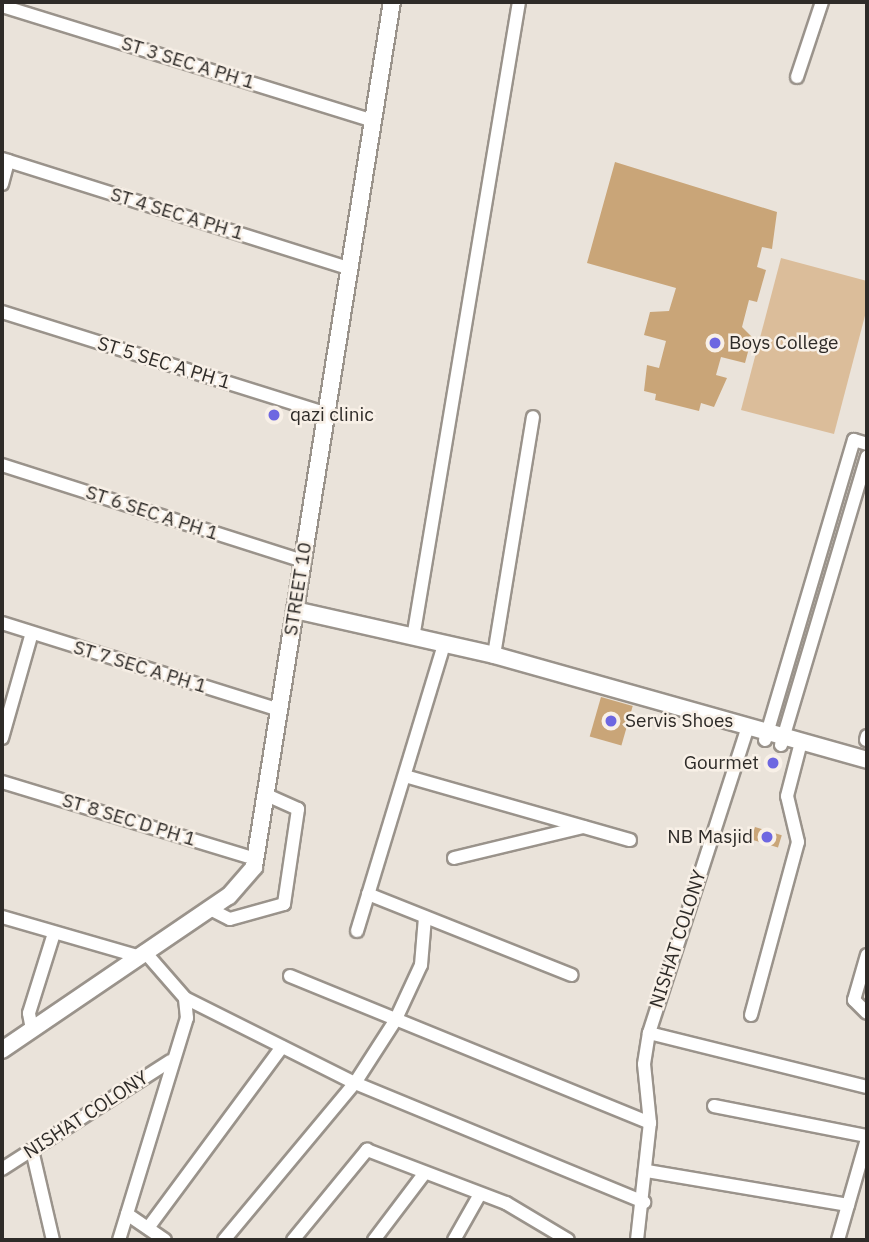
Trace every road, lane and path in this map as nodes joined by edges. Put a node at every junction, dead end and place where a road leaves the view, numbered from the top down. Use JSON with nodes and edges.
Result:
{"nodes":[{"id":1,"x":393,"y":2,"type":"edge"},
{"id":2,"x":519,"y":2,"type":"edge"},
{"id":3,"x":822,"y":2,"type":"edge"},
{"id":4,"x":2,"y":6,"type":"edge"},
{"id":5,"x":797,"y":77,"type":"dead end"},
{"id":6,"x":373,"y":121,"type":"junction"},
{"id":7,"x":5,"y":160,"type":"edge"},
{"id":8,"x":2,"y":184,"type":"edge"},
{"id":9,"x":351,"y":269,"type":"junction"},
{"id":10,"x":2,"y":312,"type":"edge"},
{"id":11,"x":327,"y":414,"type":"junction"},
{"id":12,"x":533,"y":417,"type":"dead end"},
{"id":13,"x":867,"y":444,"type":"edge"},
{"id":14,"x":867,"y":457,"type":"edge"},
{"id":15,"x":2,"y":465,"type":"edge"},
{"id":16,"x":303,"y":561,"type":"junction"},
{"id":17,"x":811,"y":583,"type":"junction"},
{"id":18,"x":828,"y":587,"type":"junction"},
{"id":19,"x":295,"y":610,"type":"junction"},
{"id":20,"x":2,"y":623,"type":"edge"},
{"id":21,"x":32,"y":633,"type":"junction"},
{"id":22,"x":413,"y":638,"type":"junction"},
{"id":23,"x":442,"y":651,"type":"junction"},
{"id":24,"x":494,"y":655,"type":"junction"},
{"id":25,"x":279,"y":710,"type":"junction"},
{"id":26,"x":747,"y":731,"type":"junction"},
{"id":27,"x":2,"y":738,"type":"edge"},
{"id":28,"x":774,"y":739,"type":"junction"},
{"id":29,"x":799,"y":750,"type":"junction"},
{"id":30,"x":867,"y":760,"type":"edge"},
{"id":31,"x":867,"y":770,"type":"edge"},
{"id":32,"x":405,"y":776,"type":"junction"},
{"id":33,"x":2,"y":782,"type":"edge"},
{"id":34,"x":266,"y":795,"type":"junction"},
{"id":35,"x":583,"y":827,"type":"junction"},
{"id":36,"x":630,"y":840,"type":"dead end"},
{"id":37,"x":454,"y":858,"type":"dead end"},
{"id":38,"x":256,"y":859,"type":"junction"},
{"id":39,"x":368,"y":894,"type":"junction"},
{"id":40,"x":210,"y":909,"type":"junction"},
{"id":41,"x":2,"y":917,"type":"edge"},
{"id":42,"x":425,"y":917,"type":"junction"},
{"id":43,"x":356,"y":931,"type":"dead end"},
{"id":44,"x":54,"y":933,"type":"junction"},
{"id":45,"x":140,"y":953,"type":"junction"},
{"id":46,"x":867,"y":955,"type":"edge"},
{"id":47,"x":572,"y":975,"type":"dead end"},
{"id":48,"x":290,"y":976,"type":"dead end"},
{"id":49,"x":185,"y":998,"type":"junction"},
{"id":50,"x":867,"y":1013,"type":"edge"},
{"id":51,"x":751,"y":1015,"type":"dead end"},
{"id":52,"x":395,"y":1021,"type":"junction"},
{"id":53,"x":32,"y":1029,"type":"junction"},
{"id":54,"x":649,"y":1033,"type":"junction"},
{"id":55,"x":282,"y":1047,"type":"junction"},
{"id":56,"x":2,"y":1050,"type":"edge"},
{"id":57,"x":170,"y":1061,"type":"junction"},
{"id":58,"x":355,"y":1083,"type":"junction"},
{"id":59,"x":867,"y":1087,"type":"edge"},
{"id":60,"x":714,"y":1106,"type":"dead end"},
{"id":61,"x":650,"y":1123,"type":"junction"},
{"id":62,"x":867,"y":1137,"type":"edge"},
{"id":63,"x":32,"y":1150,"type":"junction"},
{"id":64,"x":2,"y":1169,"type":"edge"},
{"id":65,"x":647,"y":1171,"type":"junction"},
{"id":66,"x":424,"y":1174,"type":"junction"},
{"id":67,"x":862,"y":1181,"type":"edge"},
{"id":68,"x":480,"y":1194,"type":"junction"},
{"id":69,"x":644,"y":1202,"type":"junction"},
{"id":70,"x":848,"y":1205,"type":"junction"},
{"id":71,"x":127,"y":1214,"type":"junction"},
{"id":72,"x":148,"y":1228,"type":"junction"},
{"id":73,"x":53,"y":1240,"type":"edge"},
{"id":74,"x":119,"y":1240,"type":"edge"},
{"id":75,"x":165,"y":1240,"type":"edge"},
{"id":76,"x":224,"y":1240,"type":"edge"},
{"id":77,"x":293,"y":1240,"type":"edge"},
{"id":78,"x":374,"y":1240,"type":"edge"},
{"id":79,"x":454,"y":1240,"type":"edge"},
{"id":80,"x":568,"y":1240,"type":"edge"},
{"id":81,"x":637,"y":1240,"type":"edge"},
{"id":82,"x":840,"y":1240,"type":"edge"}],
"edges":[{"from":1,"to":6,"type":"street","name":"STREET 10"},
{"from":2,"to":22,"type":"street"},
{"from":3,"to":5,"type":"street"},
{"from":4,"to":6,"type":"street","name":"ST 3 SEC A PH 1"},
{"from":6,"to":9,"type":"street","name":"STREET 10"},
{"from":7,"to":8,"type":"street"},
{"from":7,"to":9,"type":"street","name":"ST 4 SEC A PH 1"},
{"from":9,"to":11,"type":"street","name":"STREET 10"},
{"from":10,"to":11,"type":"street","name":"ST 5 SEC A PH 1"},
{"from":11,"to":16,"type":"street","name":"STREET 10"},
{"from":12,"to":24,"type":"street"},
{"from":13,"to":17,"type":"street"},
{"from":14,"to":18,"type":"street"},
{"from":15,"to":16,"type":"street","name":"ST 6 SEC A PH 1"},
{"from":16,"to":19,"type":"street","name":"STREET 10"},
{"from":17,"to":18,"type":"street"},
{"from":17,"to":28,"type":"street"},
{"from":18,"to":28,"type":"street"},
{"from":19,"to":22,"type":"street"},
{"from":19,"to":25,"type":"street","name":"STREET 10"},
{"from":20,"to":21,"type":"street","name":"ST 7 SEC A PH 1"},
{"from":21,"to":25,"type":"street","name":"ST 7 SEC A PH 1"},
{"from":21,"to":27,"type":"street"},
{"from":22,"to":23,"type":"street"},
{"from":22,"to":24,"type":"street"},
{"from":23,"to":26,"type":"street"},
{"from":23,"to":32,"type":"street"},
{"from":24,"to":26,"type":"street"},
{"from":25,"to":34,"type":"street","name":"STREET 10"},
{"from":26,"to":28,"type":"street"},
{"from":26,"to":54,"type":"street","name":"NISHAT COLONY"},
{"from":28,"to":29,"type":"street"},
{"from":28,"to":30,"type":"street"},
{"from":29,"to":31,"type":"street"},
{"from":29,"to":51,"type":"street"},
{"from":32,"to":35,"type":"street"},
{"from":32,"to":39,"type":"street"},
{"from":33,"to":38,"type":"street","name":"ST 8 SEC D PH 1"},
{"from":34,"to":38,"type":"street","name":"STREET 10"},
{"from":34,"to":40,"type":"street"},
{"from":35,"to":36,"type":"street"},
{"from":35,"to":37,"type":"street"},
{"from":38,"to":40,"type":"street","name":"STREET 10"},
{"from":39,"to":42,"type":"street"},
{"from":39,"to":43,"type":"street"},
{"from":40,"to":45,"type":"street","name":"STREET 10"},
{"from":41,"to":44,"type":"street"},
{"from":42,"to":47,"type":"street"},
{"from":42,"to":52,"type":"street"},
{"from":44,"to":45,"type":"street"},
{"from":44,"to":53,"type":"street"},
{"from":45,"to":49,"type":"street"},
{"from":45,"to":53,"type":"street","name":"STREET 10"},
{"from":46,"to":50,"type":"street"},
{"from":48,"to":52,"type":"street"},
{"from":49,"to":55,"type":"street"},
{"from":49,"to":57,"type":"street","name":"NISHAT COLONY"},
{"from":52,"to":58,"type":"street"},
{"from":52,"to":61,"type":"street"},
{"from":53,"to":56,"type":"street","name":"STREET 10"},
{"from":54,"to":59,"type":"street","name":"NISHAT COLONY"},
{"from":54,"to":61,"type":"street","name":"NISHAT COLONY"},
{"from":55,"to":58,"type":"street"},
{"from":55,"to":72,"type":"street"},
{"from":57,"to":63,"type":"street","name":"NISHAT COLONY"},
{"from":57,"to":71,"type":"street","name":"NISHAT COLONY"},
{"from":58,"to":69,"type":"street"},
{"from":58,"to":76,"type":"street"},
{"from":60,"to":62,"type":"street"},
{"from":61,"to":65,"type":"street","name":"NISHAT COLONY"},
{"from":62,"to":67,"type":"street"},
{"from":63,"to":64,"type":"street","name":"NISHAT COLONY"},
{"from":63,"to":73,"type":"street"},
{"from":65,"to":69,"type":"street","name":"NISHAT COLONY"},
{"from":65,"to":70,"type":"street"},
{"from":66,"to":68,"type":"street"},
{"from":66,"to":77,"type":"street"},
{"from":66,"to":78,"type":"street"},
{"from":67,"to":70,"type":"street"},
{"from":68,"to":79,"type":"street"},
{"from":68,"to":80,"type":"street"},
{"from":69,"to":81,"type":"street","name":"NISHAT COLONY"},
{"from":70,"to":82,"type":"street"},
{"from":71,"to":72,"type":"street"},
{"from":71,"to":74,"type":"street","name":"NISHAT COLONY"},
{"from":72,"to":75,"type":"street"}]}
